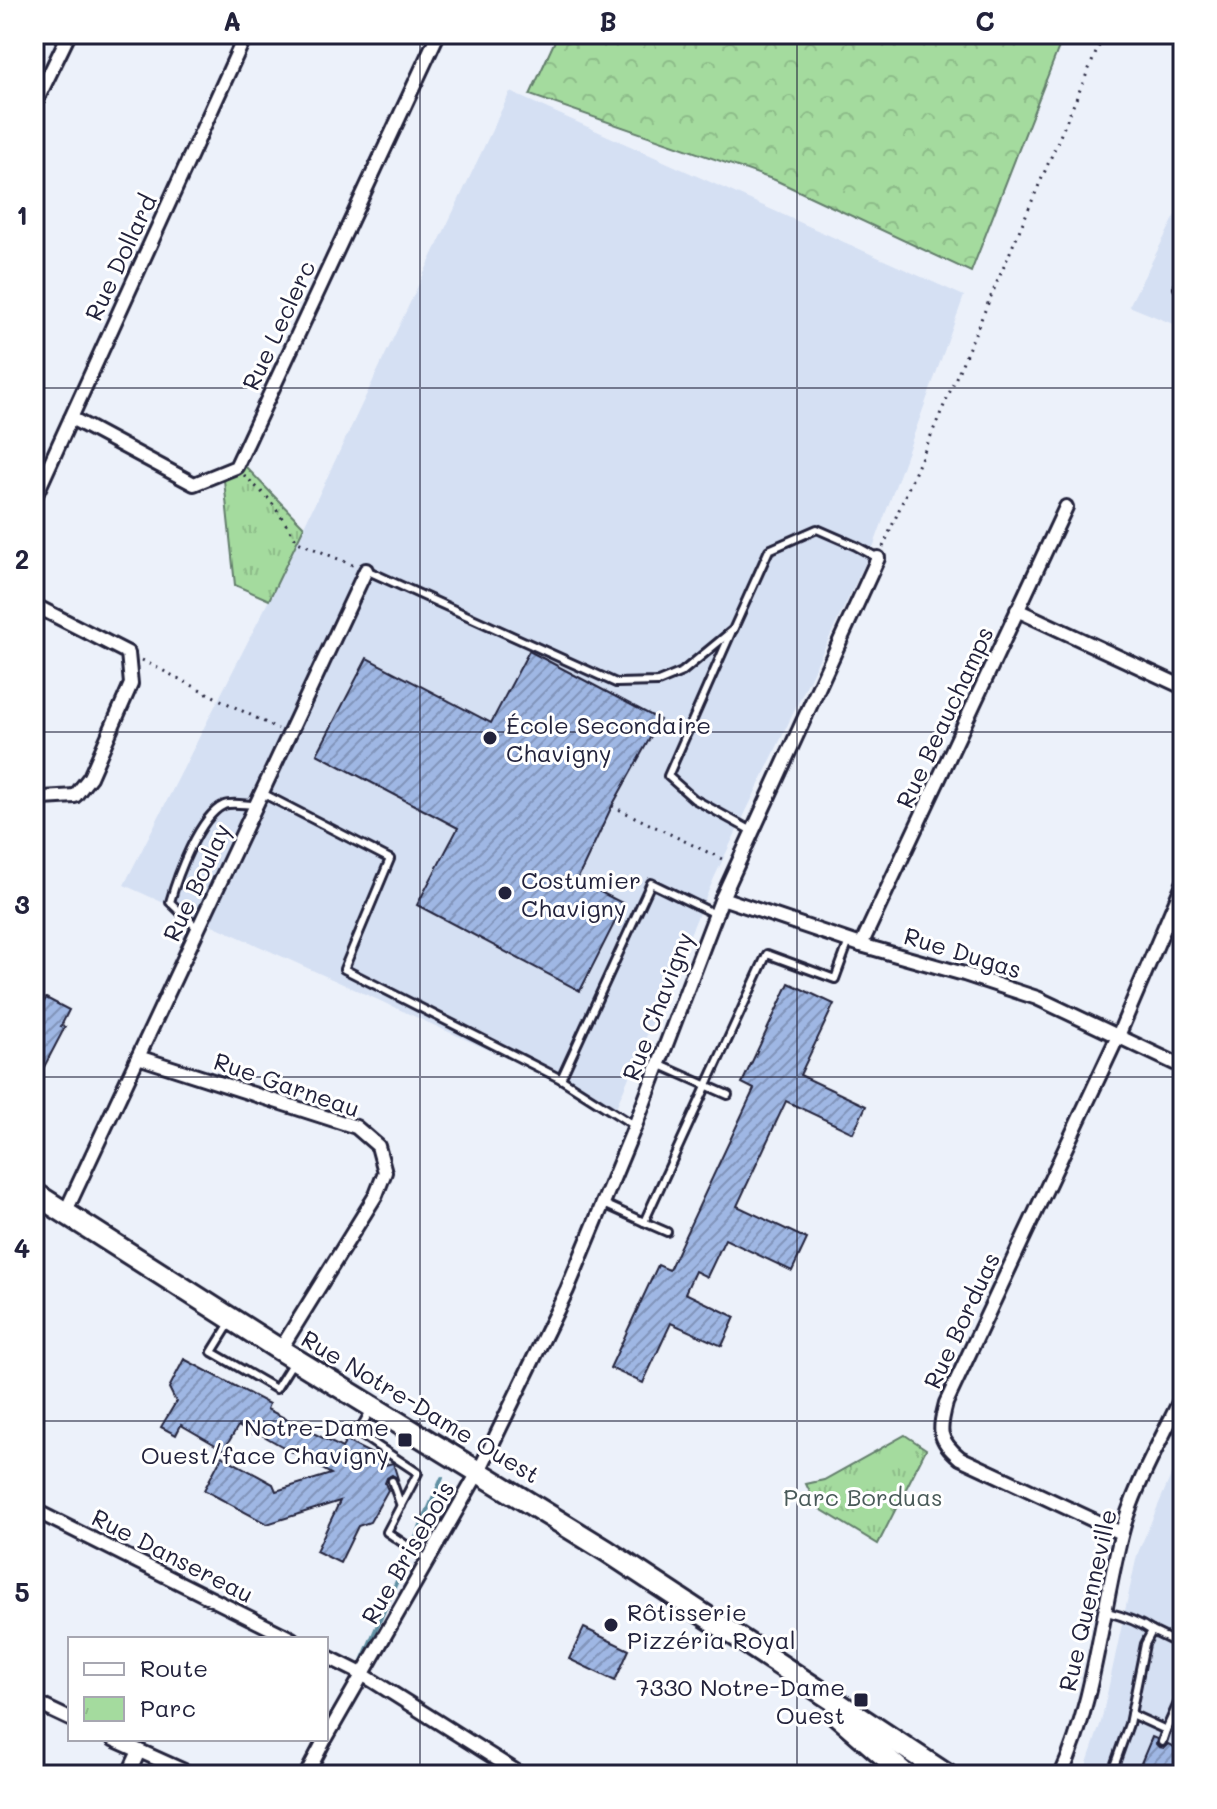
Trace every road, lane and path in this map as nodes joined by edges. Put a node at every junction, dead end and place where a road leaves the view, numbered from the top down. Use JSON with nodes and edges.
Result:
{"nodes":[{"id":1,"x":69,"y":34,"type":"edge"},
{"id":2,"x":246,"y":34,"type":"edge"},
{"id":3,"x":438,"y":34,"type":"edge"},
{"id":4,"x":1104,"y":34,"type":"edge"},
{"id":5,"x":34,"y":106,"type":"edge"},
{"id":6,"x":1183,"y":277,"type":"edge"},
{"id":7,"x":1183,"y":290,"type":"edge"},
{"id":8,"x":71,"y":418,"type":"junction"},
{"id":9,"x":236,"y":467,"type":"junction"},
{"id":10,"x":34,"y":499,"type":"edge"},
{"id":11,"x":1066,"y":507,"type":"dead end"},
{"id":12,"x":878,"y":558,"type":"junction"},
{"id":13,"x":366,"y":570,"type":"junction"},
{"id":14,"x":34,"y":605,"type":"edge"},
{"id":15,"x":1017,"y":610,"type":"junction"},
{"id":16,"x":733,"y":630,"type":"junction"},
{"id":17,"x":128,"y":653,"type":"junction"},
{"id":18,"x":1183,"y":687,"type":"edge"},
{"id":19,"x":289,"y":735,"type":"junction"},
{"id":20,"x":34,"y":793,"type":"edge"},
{"id":21,"x":259,"y":799,"type":"junction"},
{"id":22,"x":612,"y":806,"type":"dead end"},
{"id":23,"x":754,"y":831,"type":"junction"},
{"id":24,"x":737,"y":867,"type":"junction"},
{"id":25,"x":1183,"y":884,"type":"edge"},
{"id":26,"x":722,"y":898,"type":"junction"},
{"id":27,"x":715,"y":914,"type":"junction"},
{"id":28,"x":198,"y":929,"type":"junction"},
{"id":29,"x":855,"y":943,"type":"junction"},
{"id":30,"x":1118,"y":1036,"type":"junction"},
{"id":31,"x":138,"y":1057,"type":"junction"},
{"id":32,"x":658,"y":1064,"type":"junction"},
{"id":33,"x":1183,"y":1067,"type":"edge"},
{"id":34,"x":561,"y":1079,"type":"junction"},
{"id":35,"x":707,"y":1085,"type":"junction"},
{"id":36,"x":728,"y":1095,"type":"dead end"},
{"id":37,"x":635,"y":1126,"type":"junction"},
{"id":38,"x":34,"y":1193,"type":"edge"},
{"id":39,"x":603,"y":1204,"type":"junction"},
{"id":40,"x":65,"y":1213,"type":"junction"},
{"id":41,"x":644,"y":1222,"type":"junction"},
{"id":42,"x":667,"y":1232,"type":"dead end"},
{"id":43,"x":232,"y":1319,"type":"junction"},
{"id":44,"x":288,"y":1354,"type":"junction"},
{"id":45,"x":1183,"y":1394,"type":"edge"},
{"id":46,"x":372,"y":1406,"type":"junction"},
{"id":47,"x":387,"y":1452,"type":"junction"},
{"id":48,"x":388,"y":1464,"type":"dead end"},
{"id":49,"x":479,"y":1471,"type":"junction"},
{"id":50,"x":392,"y":1481,"type":"dead end"},
{"id":51,"x":401,"y":1506,"type":"junction"},
{"id":52,"x":34,"y":1512,"type":"edge"},
{"id":53,"x":1121,"y":1533,"type":"junction"},
{"id":54,"x":428,"y":1560,"type":"junction"},
{"id":55,"x":1105,"y":1611,"type":"junction"},
{"id":56,"x":1152,"y":1631,"type":"junction"},
{"id":57,"x":288,"y":1637,"type":"edge"},
{"id":58,"x":1183,"y":1646,"type":"edge"},
{"id":59,"x":328,"y":1657,"type":"edge"},
{"id":60,"x":780,"y":1666,"type":"junction"},
{"id":61,"x":362,"y":1674,"type":"junction"},
{"id":62,"x":1183,"y":1692,"type":"edge"},
{"id":63,"x":34,"y":1702,"type":"edge"},
{"id":64,"x":1131,"y":1714,"type":"junction"},
{"id":65,"x":68,"y":1718,"type":"edge"},
{"id":66,"x":1166,"y":1730,"type":"junction"},
{"id":67,"x":328,"y":1734,"type":"edge"},
{"id":68,"x":117,"y":1741,"type":"edge"},
{"id":69,"x":324,"y":1741,"type":"edge"},
{"id":70,"x":1162,"y":1742,"type":"dead end"},
{"id":71,"x":139,"y":1751,"type":"junction"},
{"id":72,"x":501,"y":1769,"type":"edge"},
{"id":73,"x":128,"y":1775,"type":"edge"},
{"id":74,"x":193,"y":1775,"type":"edge"},
{"id":75,"x":306,"y":1775,"type":"edge"},
{"id":76,"x":522,"y":1775,"type":"edge"},
{"id":77,"x":906,"y":1775,"type":"edge"},
{"id":78,"x":947,"y":1775,"type":"edge"},
{"id":79,"x":1061,"y":1775,"type":"edge"},
{"id":80,"x":1111,"y":1775,"type":"edge"}],
"edges":[{"from":1,"to":5,"type":"street"},
{"from":2,"to":8,"type":"street","name":"Rue Dollard"},
{"from":3,"to":9,"type":"street","name":"Rue Leclerc"},
{"from":4,"to":12,"type":"path"},
{"from":6,"to":7,"type":"lane"},
{"from":8,"to":9,"type":"street"},
{"from":8,"to":10,"type":"street","name":"Rue Dollard"},
{"from":9,"to":13,"type":"path"},
{"from":11,"to":15,"type":"street","name":"Rue Beauchamps"},
{"from":12,"to":16,"type":"lane"},
{"from":12,"to":23,"type":"street","name":"Rue Chavigny"},
{"from":13,"to":16,"type":"lane"},
{"from":13,"to":19,"type":"street","name":"Rue Boulay"},
{"from":14,"to":17,"type":"street"},
{"from":15,"to":18,"type":"street"},
{"from":15,"to":29,"type":"street","name":"Rue Beauchamps"},
{"from":16,"to":23,"type":"lane"},
{"from":17,"to":19,"type":"path"},
{"from":17,"to":20,"type":"street"},
{"from":19,"to":21,"type":"street","name":"Rue Boulay"},
{"from":21,"to":28,"type":"street","name":"Rue Boulay"},
{"from":21,"to":28,"type":"lane"},
{"from":21,"to":34,"type":"lane"},
{"from":22,"to":24,"type":"path"},
{"from":23,"to":24,"type":"street","name":"Rue Chavigny"},
{"from":24,"to":26,"type":"street","name":"Rue Chavigny"},
{"from":25,"to":30,"type":"street"},
{"from":26,"to":27,"type":"street","name":"Rue Chavigny"},
{"from":26,"to":29,"type":"street","name":"Rue Dugas"},
{"from":27,"to":32,"type":"street","name":"Rue Chavigny"},
{"from":27,"to":34,"type":"lane"},
{"from":28,"to":31,"type":"street","name":"Rue Boulay"},
{"from":29,"to":30,"type":"street","name":"Rue Dugas"},
{"from":29,"to":35,"type":"lane"},
{"from":30,"to":33,"type":"street","name":"Rue Dugas"},
{"from":30,"to":53,"type":"street","name":"Rue Borduas"},
{"from":31,"to":40,"type":"street","name":"Rue Boulay"},
{"from":31,"to":44,"type":"street","name":"Rue Garneau"},
{"from":32,"to":35,"type":"lane"},
{"from":32,"to":37,"type":"street","name":"Rue Chavigny"},
{"from":34,"to":37,"type":"lane"},
{"from":35,"to":36,"type":"lane"},
{"from":35,"to":41,"type":"lane"},
{"from":37,"to":39,"type":"street","name":"Rue Chavigny"},
{"from":38,"to":40,"type":"main road","name":"Rue Notre-Dame Ouest"},
{"from":39,"to":41,"type":"lane"},
{"from":39,"to":49,"type":"street","name":"Rue Chavigny"},
{"from":40,"to":43,"type":"main road","name":"Rue Notre-Dame Ouest"},
{"from":41,"to":42,"type":"lane"},
{"from":43,"to":44,"type":"main road","name":"Rue Notre-Dame Ouest"},
{"from":43,"to":44,"type":"lane"},
{"from":44,"to":46,"type":"main road","name":"Rue Notre-Dame Ouest"},
{"from":45,"to":53,"type":"street","name":"Rue Quenneville"},
{"from":46,"to":47,"type":"lane"},
{"from":46,"to":49,"type":"main road","name":"Rue Notre-Dame Ouest"},
{"from":47,"to":48,"type":"lane"},
{"from":47,"to":51,"type":"lane"},
{"from":49,"to":54,"type":"street","name":"Rue Brisebois"},
{"from":49,"to":60,"type":"main road","name":"Rue Notre-Dame Ouest"},
{"from":50,"to":51,"type":"lane"},
{"from":51,"to":54,"type":"lane"},
{"from":52,"to":57,"type":"street","name":"Rue Dansereau"},
{"from":53,"to":55,"type":"street","name":"Rue Quenneville"},
{"from":54,"to":61,"type":"street","name":"Rue Brisebois"},
{"from":55,"to":56,"type":"lane"},
{"from":55,"to":79,"type":"street","name":"Rue Quenneville"},
{"from":56,"to":58,"type":"lane"},
{"from":56,"to":64,"type":"lane"},
{"from":59,"to":61,"type":"street"},
{"from":60,"to":77,"type":"main road","name":"Rue Notre-Dame Ouest"},
{"from":60,"to":78,"type":"main road","name":"Rue Notre-Dame Ouest"},
{"from":61,"to":67,"type":"street","name":"Rue Brisebois"},
{"from":61,"to":72,"type":"street"},
{"from":62,"to":66,"type":"lane"},
{"from":63,"to":65,"type":"street"},
{"from":64,"to":66,"type":"lane"},
{"from":64,"to":80,"type":"lane"},
{"from":66,"to":70,"type":"lane"},
{"from":68,"to":71,"type":"street"},
{"from":69,"to":75,"type":"street","name":"Rue Brisebois"},
{"from":71,"to":73,"type":"street"},
{"from":71,"to":74,"type":"street"},
{"from":72,"to":76,"type":"street"}]}
